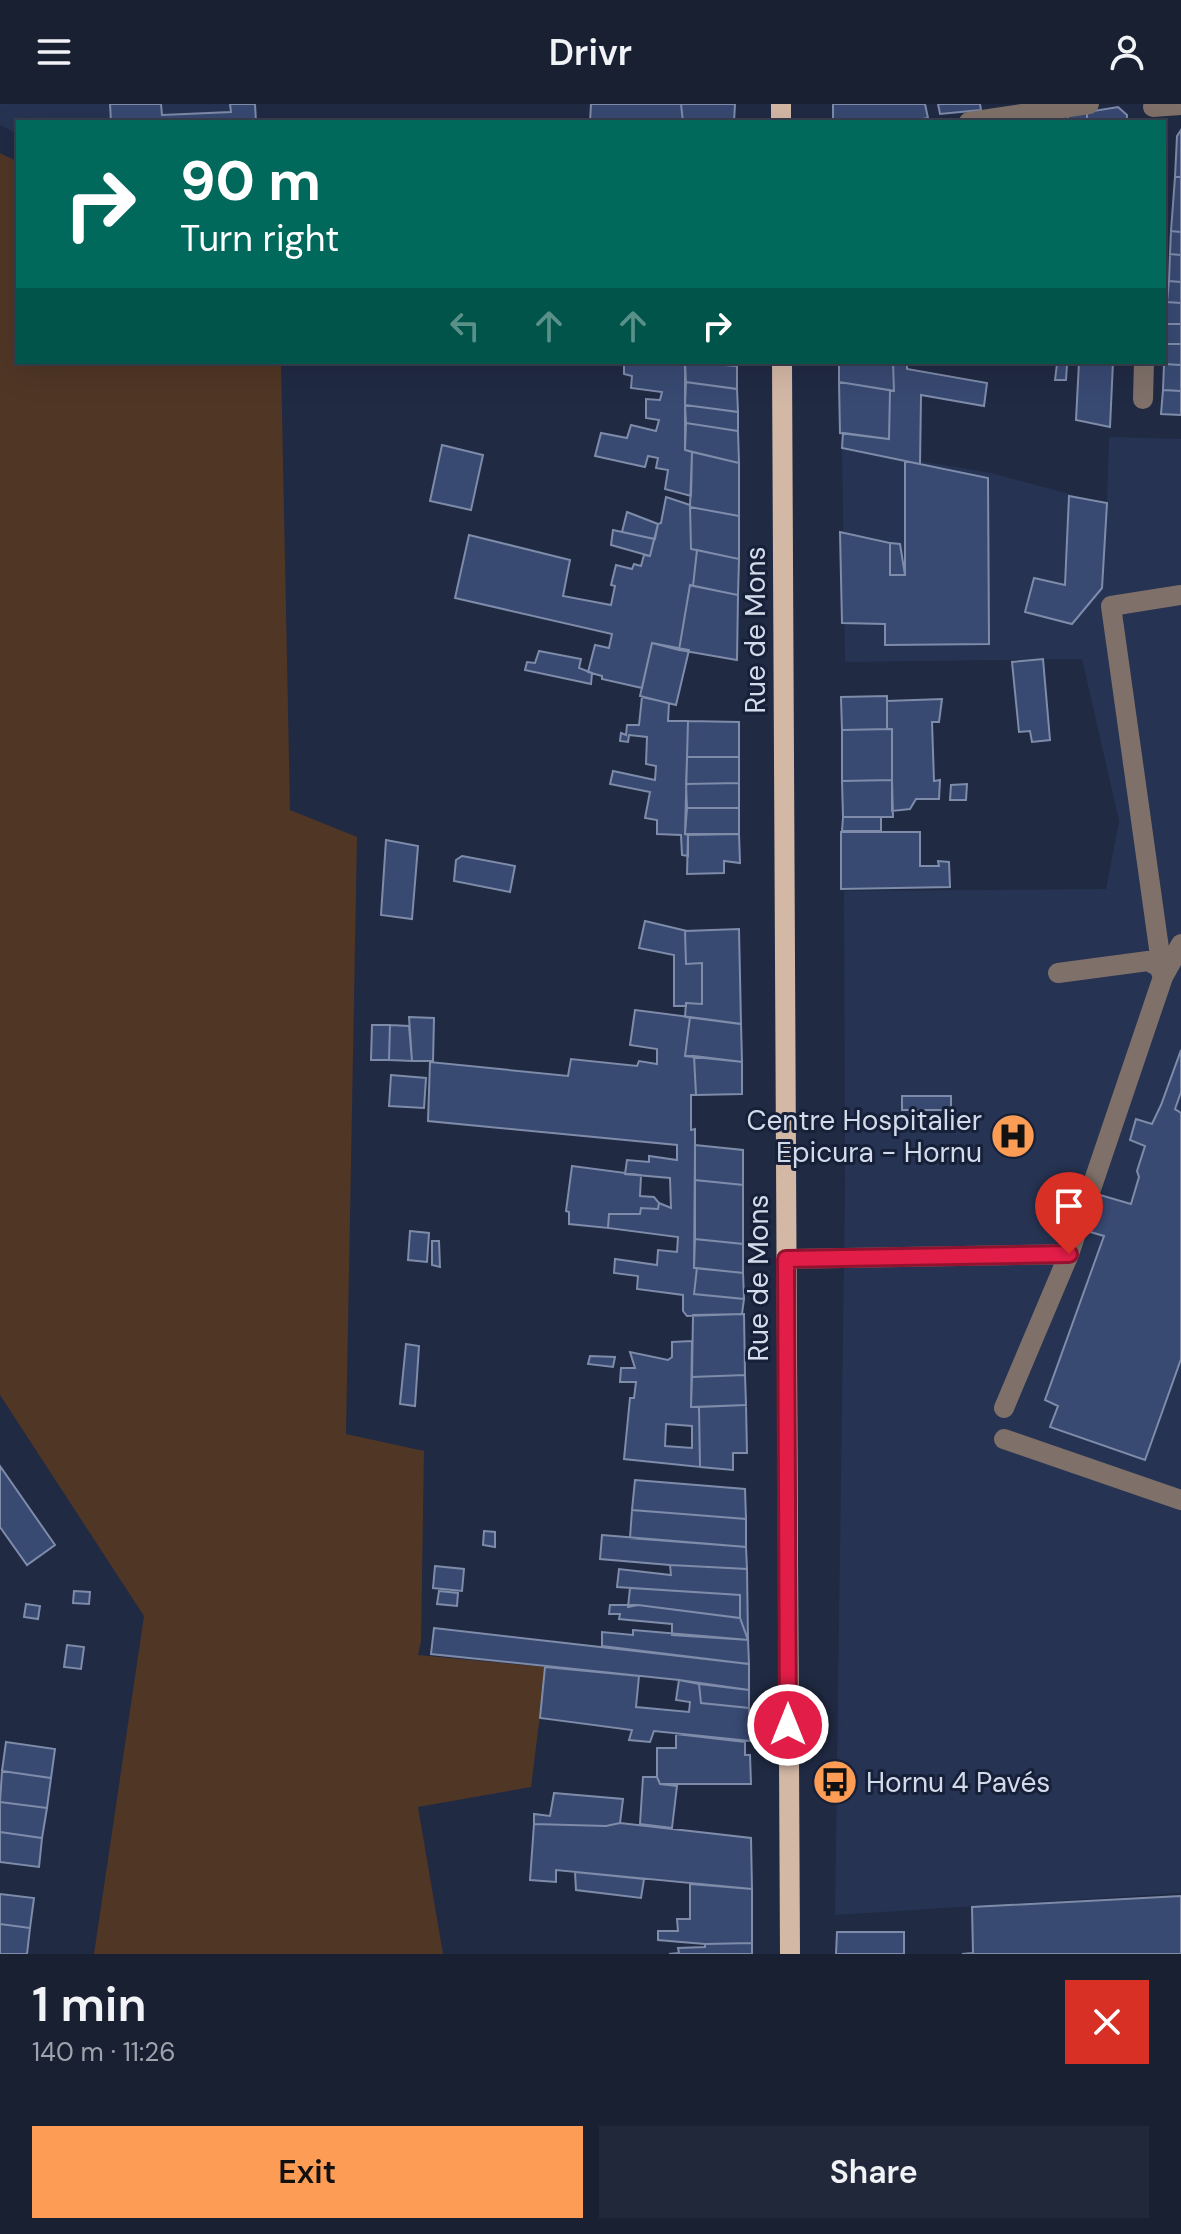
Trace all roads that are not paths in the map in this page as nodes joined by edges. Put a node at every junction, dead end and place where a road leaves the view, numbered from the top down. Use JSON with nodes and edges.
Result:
{"nodes":[{"id":1,"x":1089,"y":104,"type":"edge"},
{"id":2,"x":1181,"y":105,"type":"edge"},
{"id":3,"x":1153,"y":111,"type":"edge"},
{"id":4,"x":982,"y":120,"type":"edge"},
{"id":5,"x":782,"y":364,"type":"edge"},
{"id":6,"x":1144,"y":364,"type":"edge"},
{"id":7,"x":1143,"y":399,"type":"dead end"},
{"id":8,"x":1181,"y":595,"type":"edge"},
{"id":9,"x":1181,"y":944,"type":"edge"},
{"id":10,"x":1058,"y":973,"type":"dead end"},
{"id":11,"x":1163,"y":977,"type":"junction"},
{"id":12,"x":1069,"y":1254,"type":"junction"},
{"id":13,"x":786,"y":1259,"type":"junction"},
{"id":14,"x":1004,"y":1408,"type":"dead end"},
{"id":15,"x":1004,"y":1439,"type":"dead end"},
{"id":16,"x":1181,"y":1500,"type":"edge"},
{"id":17,"x":790,"y":1954,"type":"edge"}],
"edges":[{"from":1,"to":4,"type":"street"},
{"from":2,"to":3,"type":"street"},
{"from":5,"to":13,"type":"main road","name":"Rue de Mons"},
{"from":6,"to":7,"type":"street"},
{"from":8,"to":11,"type":"street"},
{"from":9,"to":11,"type":"street"},
{"from":10,"to":11,"type":"street"},
{"from":11,"to":12,"type":"street"},
{"from":12,"to":13,"type":"street"},
{"from":12,"to":14,"type":"street"},
{"from":13,"to":17,"type":"main road","name":"Rue de Mons"},
{"from":15,"to":16,"type":"street"}]}
